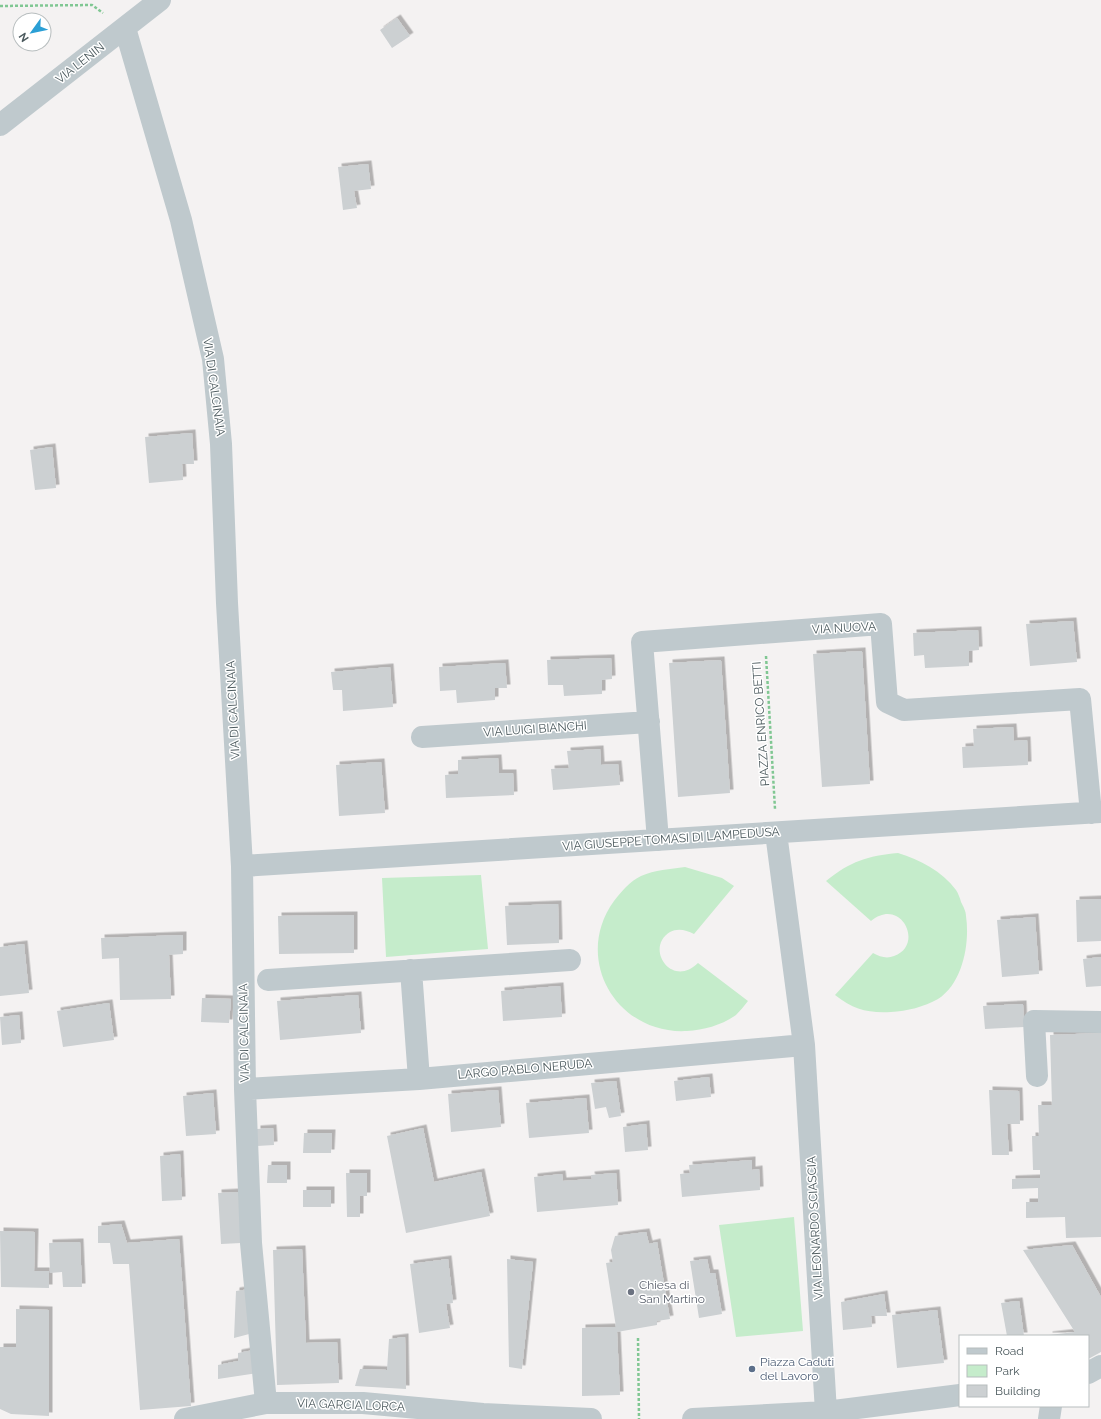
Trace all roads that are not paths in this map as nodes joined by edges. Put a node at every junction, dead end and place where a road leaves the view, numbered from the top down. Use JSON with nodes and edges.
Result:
{"nodes":[{"id":1,"x":160,"y":0,"type":"edge"},
{"id":2,"x":125,"y":28,"type":"junction"},
{"id":3,"x":0,"y":125,"type":"edge"},
{"id":4,"x":649,"y":722,"type":"junction"},
{"id":5,"x":422,"y":737,"type":"dead end"},
{"id":6,"x":1096,"y":813,"type":"edge"},
{"id":7,"x":776,"y":823,"type":"junction"},
{"id":8,"x":658,"y":840,"type":"junction"},
{"id":9,"x":242,"y":866,"type":"junction"},
{"id":10,"x":570,"y":960,"type":"dead end"},
{"id":11,"x":411,"y":970,"type":"junction"},
{"id":12,"x":268,"y":980,"type":"dead end"},
{"id":13,"x":1101,"y":1022,"type":"edge"},
{"id":14,"x":804,"y":1045,"type":"junction"},
{"id":15,"x":1037,"y":1076,"type":"dead end"},
{"id":16,"x":419,"y":1079,"type":"junction"},
{"id":17,"x":245,"y":1089,"type":"junction"},
{"id":18,"x":1101,"y":1366,"type":"edge"},
{"id":19,"x":1089,"y":1372,"type":"edge"},
{"id":20,"x":959,"y":1395,"type":"edge"},
{"id":21,"x":266,"y":1403,"type":"junction"},
{"id":22,"x":1051,"y":1407,"type":"edge"},
{"id":23,"x":826,"y":1412,"type":"junction"},
{"id":24,"x":185,"y":1419,"type":"edge"},
{"id":25,"x":591,"y":1419,"type":"edge"},
{"id":26,"x":693,"y":1419,"type":"edge"},
{"id":27,"x":1049,"y":1419,"type":"edge"}],
"edges":[{"from":1,"to":2,"type":"street","name":"VIA LENIN"},
{"from":2,"to":3,"type":"street","name":"VIA LENIN"},
{"from":2,"to":9,"type":"street","name":"VIA DI CALCINAIA"},
{"from":4,"to":5,"type":"street","name":"VIA LUIGI BIANCHI"},
{"from":4,"to":6,"type":"street","name":"VIA NUOVA"},
{"from":4,"to":8,"type":"street","name":"VIA NUOVA"},
{"from":6,"to":7,"type":"street","name":"VIA GIUSEPPE TOMASI DI LAMPEDUSA"},
{"from":7,"to":8,"type":"street","name":"VIA GIUSEPPE TOMASI DI LAMPEDUSA"},
{"from":7,"to":14,"type":"street","name":"VIA LEONARDO SCIASCIA"},
{"from":8,"to":9,"type":"street","name":"VIA GIUSEPPE TOMASI DI LAMPEDUSA"},
{"from":9,"to":17,"type":"street","name":"VIA DI CALCINAIA"},
{"from":10,"to":11,"type":"street"},
{"from":11,"to":12,"type":"street"},
{"from":11,"to":16,"type":"street"},
{"from":13,"to":15,"type":"street"},
{"from":14,"to":16,"type":"street","name":"LARGO PABLO NERUDA"},
{"from":14,"to":23,"type":"street","name":"VIA LEONARDO SCIASCIA"},
{"from":16,"to":17,"type":"street","name":"LARGO PABLO NERUDA"},
{"from":17,"to":21,"type":"street","name":"VIA DI CALCINAIA"},
{"from":18,"to":19,"type":"street"},
{"from":20,"to":23,"type":"street"},
{"from":21,"to":24,"type":"street","name":"VIA GARCIA LORCA"},
{"from":21,"to":25,"type":"street","name":"VIA GARCIA LORCA"},
{"from":22,"to":27,"type":"street"},
{"from":23,"to":26,"type":"street"}]}
